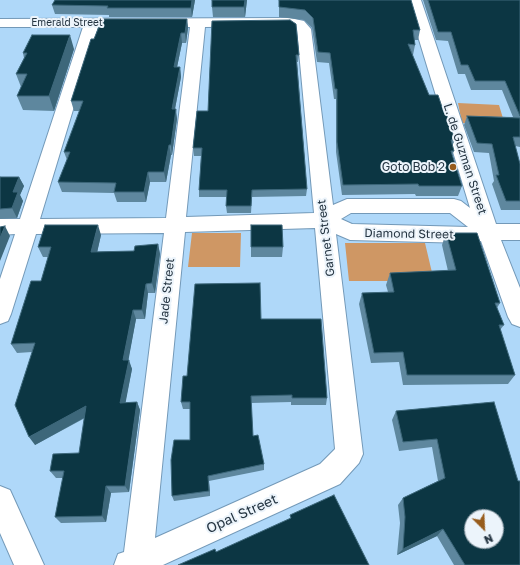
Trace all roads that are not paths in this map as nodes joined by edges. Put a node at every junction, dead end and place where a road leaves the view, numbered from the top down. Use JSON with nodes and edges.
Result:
{"nodes":[{"id":1,"x":414,"y":0,"type":"edge"},
{"id":2,"x":198,"y":22,"type":"junction"},
{"id":3,"x":2,"y":23,"type":"dead end"},
{"id":4,"x":92,"y":23,"type":"junction"},
{"id":5,"x":299,"y":24,"type":"joint"},
{"id":6,"x":324,"y":220,"type":"junction"},
{"id":7,"x":174,"y":225,"type":"junction"},
{"id":8,"x":29,"y":226,"type":"junction"},
{"id":9,"x":0,"y":227,"type":"edge"},
{"id":10,"x":488,"y":232,"type":"junction"},
{"id":11,"x":520,"y":232,"type":"edge"},
{"id":12,"x":0,"y":314,"type":"edge"},
{"id":13,"x":520,"y":318,"type":"edge"},
{"id":14,"x":349,"y":454,"type":"joint"},
{"id":15,"x":0,"y":500,"type":"edge"},
{"id":16,"x":134,"y":563,"type":"edge"},
{"id":17,"x":29,"y":565,"type":"edge"}],
"edges":[{"from":1,"to":10,"type":"street","name":"L. de Guzman Street"},
{"from":2,"to":4,"type":"street","name":"Emerald Street"},
{"from":2,"to":5,"type":"street","name":"Emerald Street"},
{"from":2,"to":7,"type":"street","name":"Jade Street"},
{"from":3,"to":4,"type":"street","name":"Emerald Street"},
{"from":4,"to":8,"type":"street"},
{"from":5,"to":6,"type":"street","name":"Garnet Street"},
{"from":6,"to":7,"type":"street","name":"Diamond Street"},
{"from":6,"to":10,"type":"street","name":"Diamond Street"},
{"from":6,"to":10,"type":"street","name":"Diamond Street"},
{"from":6,"to":14,"type":"street","name":"Garnet Street"},
{"from":7,"to":8,"type":"street","name":"Diamond Street"},
{"from":7,"to":16,"type":"street","name":"Jade Street"},
{"from":8,"to":9,"type":"street","name":"Diamond Street"},
{"from":8,"to":12,"type":"street"},
{"from":10,"to":11,"type":"street"},
{"from":10,"to":13,"type":"street","name":"L. de Guzman Street"},
{"from":14,"to":16,"type":"street","name":"Opal Street"},
{"from":15,"to":17,"type":"street"}]}
